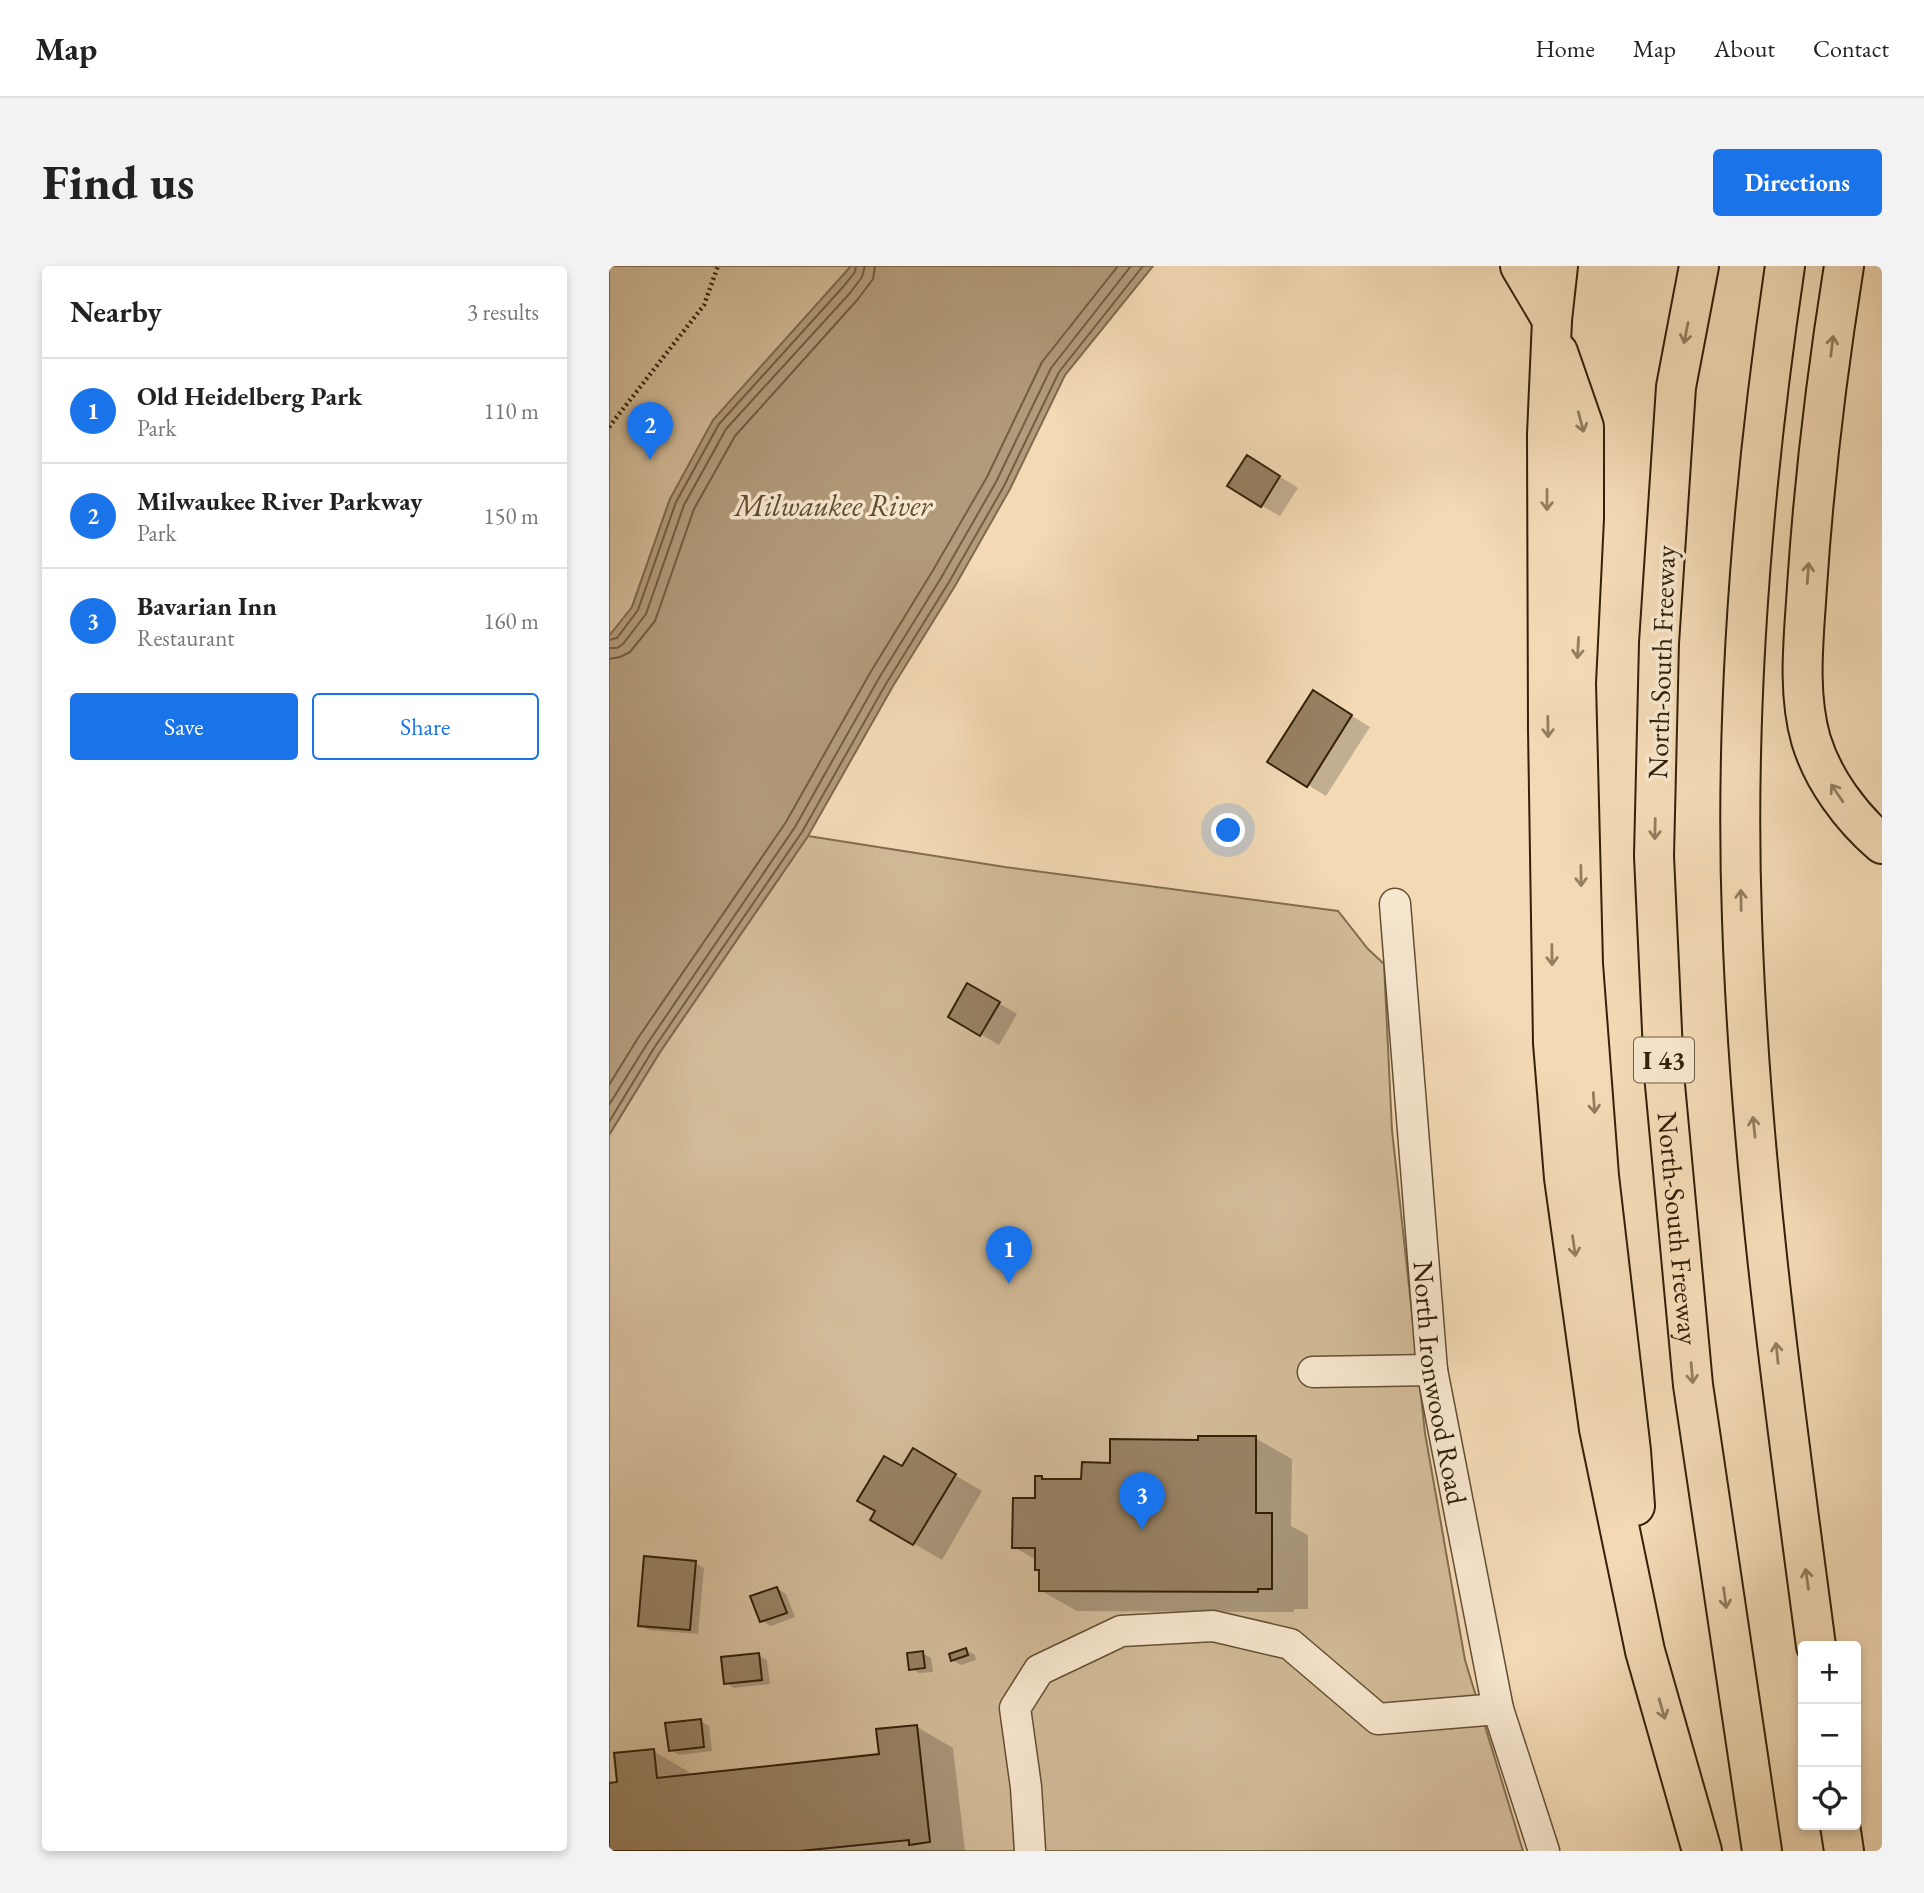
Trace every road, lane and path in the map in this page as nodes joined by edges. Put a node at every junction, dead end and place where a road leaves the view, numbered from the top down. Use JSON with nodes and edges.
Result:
{"nodes":[{"id":1,"x":718,"y":266,"type":"edge"},
{"id":2,"x":1520,"y":266,"type":"edge"},
{"id":3,"x":1558,"y":266,"type":"edge"},
{"id":4,"x":1699,"y":266,"type":"edge"},
{"id":5,"x":1784,"y":266,"type":"edge"},
{"id":6,"x":1844,"y":266,"type":"edge"},
{"id":7,"x":1552,"y":327,"type":"junction"},
{"id":8,"x":609,"y":427,"type":"edge"},
{"id":9,"x":1882,"y":844,"type":"edge"},
{"id":10,"x":1395,"y":904,"type":"dead end"},
{"id":11,"x":1432,"y":1370,"type":"junction"},
{"id":12,"x":1313,"y":1372,"type":"dead end"},
{"id":13,"x":1815,"y":1641,"type":"edge"},
{"id":14,"x":1498,"y":1709,"type":"junction"},
{"id":15,"x":1841,"y":1830,"type":"edge"},
{"id":16,"x":1030,"y":1851,"type":"edge"},
{"id":17,"x":1544,"y":1851,"type":"edge"},
{"id":18,"x":1702,"y":1851,"type":"edge"},
{"id":19,"x":1762,"y":1851,"type":"edge"},
{"id":20,"x":1844,"y":1851,"type":"edge"}],
"edges":[{"from":1,"to":8,"type":"path"},
{"from":2,"to":7,"type":"highway"},
{"from":3,"to":7,"type":"highway"},
{"from":4,"to":19,"type":"highway","name":"North-South Freeway","number":"I 43","one_way":true},
{"from":13,"to":5,"type":"highway","one_way":true},
{"from":9,"to":6,"type":"highway","one_way":true},
{"from":7,"to":18,"type":"highway","one_way":true},
{"from":10,"to":11,"type":"street","name":"North Ironwood Road"},
{"from":11,"to":12,"type":"street"},
{"from":11,"to":14,"type":"street","name":"North Ironwood Road"},
{"from":14,"to":16,"type":"street"},
{"from":14,"to":17,"type":"street","name":"North Ironwood Road"},
{"from":15,"to":20,"type":"highway"}]}
